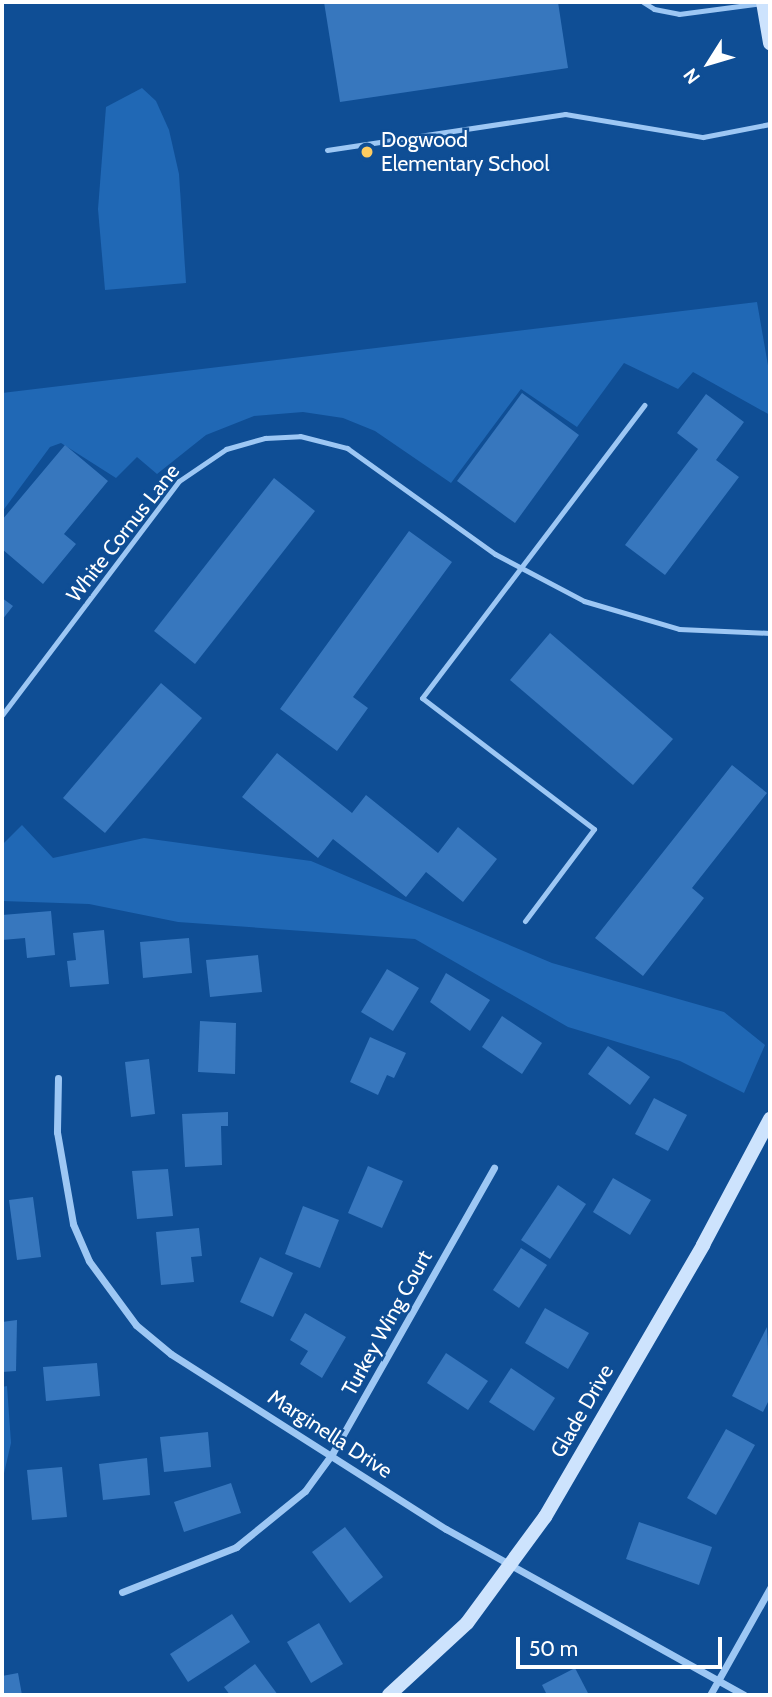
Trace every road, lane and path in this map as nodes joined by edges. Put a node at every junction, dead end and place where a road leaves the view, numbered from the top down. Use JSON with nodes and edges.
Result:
{"nodes":[{"id":1,"x":643,"y":2,"type":"edge"},
{"id":2,"x":763,"y":2,"type":"edge"},
{"id":3,"x":770,"y":43,"type":"edge"},
{"id":4,"x":770,"y":124,"type":"edge"},
{"id":5,"x":327,"y":150,"type":"dead end"},
{"id":6,"x":644,"y":405,"type":"dead end"},
{"id":7,"x":523,"y":567,"type":"junction"},
{"id":8,"x":770,"y":633,"type":"edge"},
{"id":9,"x":2,"y":715,"type":"edge"},
{"id":10,"x":525,"y":921,"type":"dead end"},
{"id":11,"x":58,"y":1079,"type":"dead end"},
{"id":12,"x":770,"y":1119,"type":"edge"},
{"id":13,"x":494,"y":1168,"type":"dead end"},
{"id":14,"x":332,"y":1454,"type":"junction"},
{"id":15,"x":511,"y":1567,"type":"junction"},
{"id":16,"x":770,"y":1588,"type":"edge"},
{"id":17,"x":122,"y":1592,"type":"dead end"},
{"id":18,"x":718,"y":1680,"type":"junction"},
{"id":19,"x":389,"y":1695,"type":"edge"},
{"id":20,"x":710,"y":1695,"type":"edge"},
{"id":21,"x":744,"y":1695,"type":"edge"}],
"edges":[{"from":1,"to":2,"type":"lane"},
{"from":2,"to":3,"type":"street"},
{"from":4,"to":5,"type":"lane"},
{"from":6,"to":7,"type":"lane"},
{"from":7,"to":8,"type":"lane","name":"White Cornus Lane"},
{"from":7,"to":9,"type":"lane","name":"White Cornus Lane"},
{"from":7,"to":10,"type":"lane"},
{"from":11,"to":14,"type":"street","name":"Marginella Drive"},
{"from":12,"to":15,"type":"street","name":"Glade Drive"},
{"from":13,"to":14,"type":"street","name":"Turkey Wing Court"},
{"from":14,"to":15,"type":"street","name":"Marginella Drive"},
{"from":14,"to":17,"type":"street","name":"Turkey Wing Court"},
{"from":15,"to":18,"type":"street","name":"Marginella Drive"},
{"from":15,"to":19,"type":"street","name":"Glade Drive"},
{"from":16,"to":18,"type":"street"},
{"from":18,"to":20,"type":"street"},
{"from":18,"to":21,"type":"street","name":"Marginella Drive"}]}
